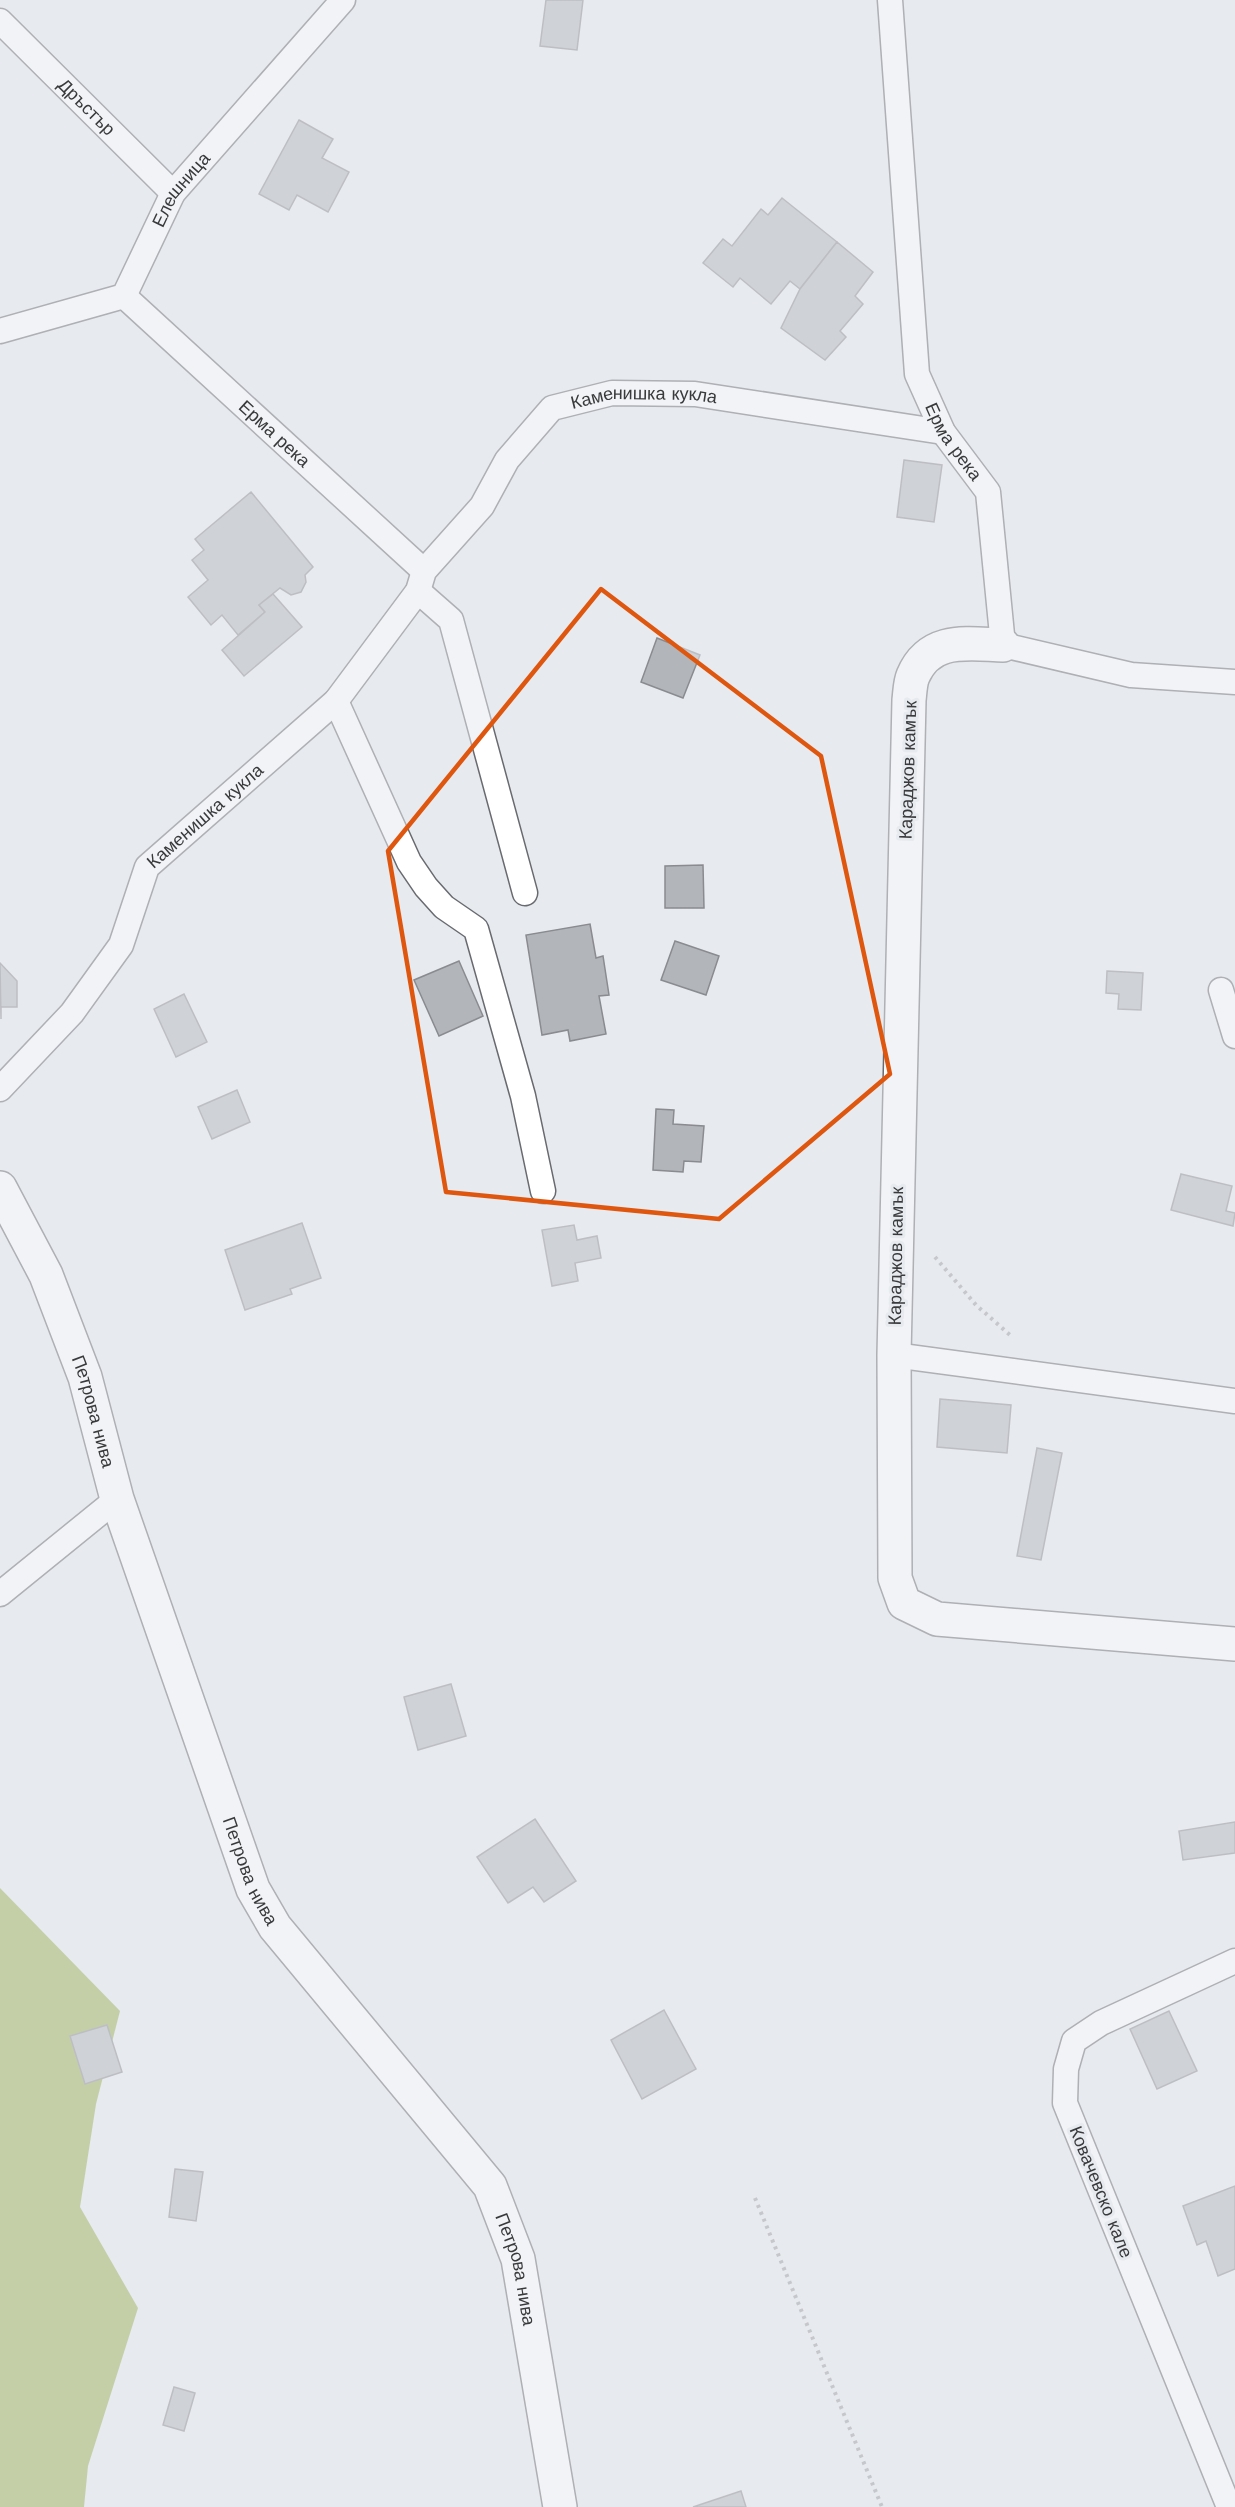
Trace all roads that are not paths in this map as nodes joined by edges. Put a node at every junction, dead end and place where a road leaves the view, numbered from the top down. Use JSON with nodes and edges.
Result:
{"nodes":[{"id":1,"x":343,"y":0,"type":"edge"},
{"id":2,"x":890,"y":0,"type":"edge"},
{"id":3,"x":0,"y":21,"type":"edge"},
{"id":4,"x":173,"y":193,"type":"junction"},
{"id":5,"x":123,"y":296,"type":"junction"},
{"id":6,"x":0,"y":331,"type":"edge"},
{"id":7,"x":943,"y":432,"type":"junction"},
{"id":8,"x":421,"y":581,"type":"junction"},
{"id":9,"x":1003,"y":645,"type":"junction"},
{"id":10,"x":1235,"y":682,"type":"edge"},
{"id":11,"x":336,"y":701,"type":"junction"},
{"id":12,"x":525,"y":893,"type":"dead end"},
{"id":13,"x":1221,"y":990,"type":"dead end"},
{"id":14,"x":1235,"y":1036,"type":"edge"},
{"id":15,"x":0,"y":1089,"type":"edge"},
{"id":16,"x":0,"y":1188,"type":"edge"},
{"id":17,"x":543,"y":1191,"type":"dead end"},
{"id":18,"x":894,"y":1355,"type":"junction"},
{"id":19,"x":1235,"y":1401,"type":"edge"},
{"id":20,"x":117,"y":1499,"type":"junction"},
{"id":21,"x":0,"y":1594,"type":"edge"},
{"id":22,"x":1235,"y":1644,"type":"edge"},
{"id":23,"x":1235,"y":1961,"type":"edge"},
{"id":24,"x":560,"y":2507,"type":"edge"},
{"id":25,"x":1229,"y":2507,"type":"edge"}],
"edges":[{"from":1,"to":4,"type":"lane","name":"Елешница"},
{"from":2,"to":7,"type":"lane","name":"Ерма река"},
{"from":3,"to":4,"type":"lane","name":"Дръстър"},
{"from":4,"to":5,"type":"lane","name":"Елешница"},
{"from":5,"to":6,"type":"lane"},
{"from":5,"to":8,"type":"lane","name":"Ерма река"},
{"from":7,"to":8,"type":"lane","name":"Каменишка кукла"},
{"from":7,"to":9,"type":"lane","name":"Ерма река"},
{"from":8,"to":11,"type":"lane","name":"Каменишка кукла"},
{"from":8,"to":12,"type":"lane","name":"Ерма река"},
{"from":9,"to":10,"type":"lane"},
{"from":9,"to":18,"type":"street","name":"Караджов камък"},
{"from":11,"to":15,"type":"lane","name":"Каменишка кукла"},
{"from":11,"to":17,"type":"lane"},
{"from":13,"to":14,"type":"lane"},
{"from":16,"to":20,"type":"street","name":"Петрова нива"},
{"from":18,"to":19,"type":"lane"},
{"from":18,"to":22,"type":"street","name":"Караджов камък"},
{"from":20,"to":21,"type":"lane"},
{"from":20,"to":24,"type":"street","name":"Петрова нива"},
{"from":23,"to":25,"type":"lane","name":"Ковачевско кале"}]}
